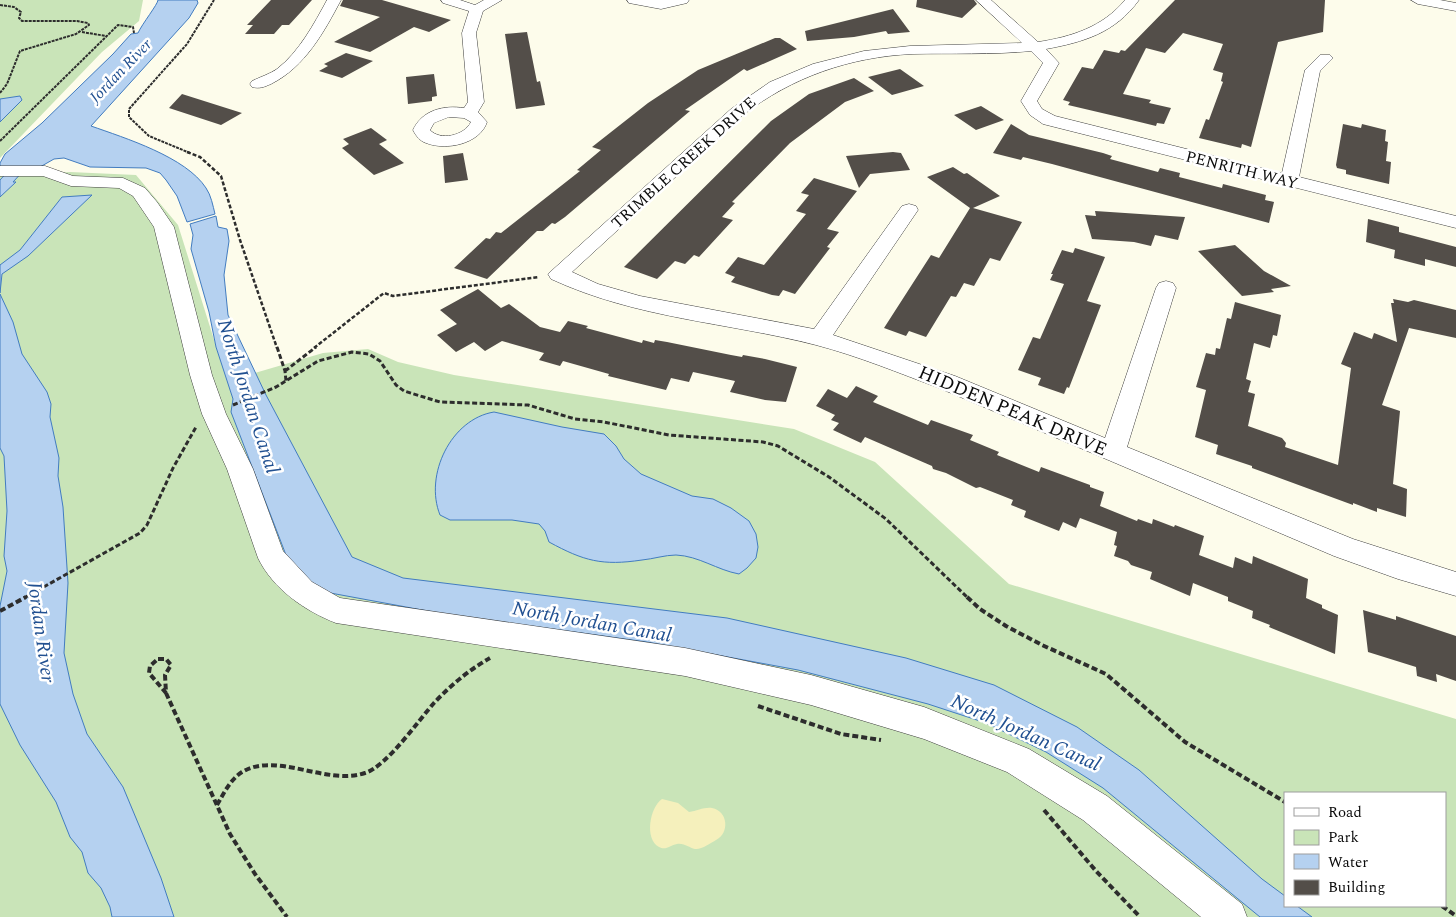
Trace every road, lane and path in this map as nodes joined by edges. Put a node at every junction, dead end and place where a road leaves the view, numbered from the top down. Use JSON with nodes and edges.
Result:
{"nodes":[{"id":1,"x":214,"y":0,"type":"edge"},
{"id":2,"x":334,"y":0,"type":"edge"},
{"id":3,"x":448,"y":0,"type":"edge"},
{"id":4,"x":495,"y":0,"type":"edge"},
{"id":5,"x":634,"y":0,"type":"edge"},
{"id":6,"x":682,"y":0,"type":"edge"},
{"id":7,"x":983,"y":0,"type":"edge"},
{"id":8,"x":1132,"y":0,"type":"edge"},
{"id":9,"x":1418,"y":0,"type":"edge"},
{"id":10,"x":0,"y":5,"type":"edge"},
{"id":11,"x":1456,"y":7,"type":"edge"},
{"id":12,"x":477,"y":9,"type":"junction"},
{"id":13,"x":82,"y":32,"type":"junction"},
{"id":14,"x":134,"y":34,"type":"dead end"},
{"id":15,"x":106,"y":36,"type":"junction"},
{"id":16,"x":1036,"y":46,"type":"junction"},
{"id":17,"x":1326,"y":58,"type":"dead end"},
{"id":18,"x":258,"y":84,"type":"dead end"},
{"id":19,"x":0,"y":93,"type":"edge"},
{"id":20,"x":469,"y":113,"type":"dead end"},
{"id":21,"x":0,"y":141,"type":"edge"},
{"id":22,"x":11,"y":171,"type":"edge"},
{"id":23,"x":1289,"y":180,"type":"junction"},
{"id":24,"x":909,"y":210,"type":"dead end"},
{"id":25,"x":1456,"y":222,"type":"edge"},
{"id":26,"x":558,"y":274,"type":"junction"},
{"id":27,"x":1166,"y":288,"type":"dead end"},
{"id":28,"x":819,"y":338,"type":"junction"},
{"id":29,"x":285,"y":371,"type":"junction"},
{"id":30,"x":286,"y":381,"type":"junction"},
{"id":31,"x":220,"y":411,"type":"junction"},
{"id":32,"x":1113,"y":452,"type":"junction"},
{"id":33,"x":1456,"y":584,"type":"edge"},
{"id":34,"x":0,"y":610,"type":"edge"},
{"id":35,"x":496,"y":657,"type":"dead end"},
{"id":36,"x":166,"y":693,"type":"junction"},
{"id":37,"x":753,"y":704,"type":"dead end"},
{"id":38,"x":890,"y":741,"type":"dead end"},
{"id":39,"x":1284,"y":801,"type":"edge"},
{"id":40,"x":216,"y":805,"type":"junction"},
{"id":41,"x":1040,"y":807,"type":"dead end"},
{"id":42,"x":1443,"y":907,"type":"edge"},
{"id":43,"x":1456,"y":916,"type":"edge"},
{"id":44,"x":286,"y":917,"type":"edge"},
{"id":45,"x":1140,"y":917,"type":"edge"},
{"id":46,"x":1229,"y":917,"type":"edge"}],
"edges":[{"from":1,"to":29,"type":"path"},
{"from":2,"to":18,"type":"street"},
{"from":3,"to":12,"type":"street"},
{"from":4,"to":12,"type":"street"},
{"from":5,"to":6,"type":"street"},
{"from":7,"to":16,"type":"street"},
{"from":8,"to":16,"type":"street","name":"TRIMBLE CREEK DRIVE"},
{"from":9,"to":11,"type":"street"},
{"from":10,"to":13,"type":"path"},
{"from":12,"to":20,"type":"street"},
{"from":13,"to":15,"type":"path"},
{"from":13,"to":19,"type":"path"},
{"from":14,"to":15,"type":"path"},
{"from":15,"to":21,"type":"path"},
{"from":16,"to":23,"type":"street","name":"PENRITH WAY"},
{"from":16,"to":26,"type":"street","name":"TRIMBLE CREEK DRIVE"},
{"from":17,"to":23,"type":"street"},
{"from":22,"to":31,"type":"street"},
{"from":23,"to":25,"type":"street","name":"PENRITH WAY"},
{"from":24,"to":28,"type":"street"},
{"from":26,"to":28,"type":"street","name":"HIDDEN PEAK DRIVE"},
{"from":26,"to":29,"type":"path"},
{"from":27,"to":32,"type":"street"},
{"from":28,"to":32,"type":"street","name":"HIDDEN PEAK DRIVE"},
{"from":29,"to":30,"type":"path"},
{"from":30,"to":31,"type":"path"},
{"from":30,"to":39,"type":"path"},
{"from":31,"to":34,"type":"path"},
{"from":31,"to":46,"type":"street"},
{"from":32,"to":33,"type":"street","name":"HIDDEN PEAK DRIVE"},
{"from":35,"to":40,"type":"path"},
{"from":36,"to":36,"type":"path"},
{"from":36,"to":40,"type":"path"},
{"from":37,"to":38,"type":"path"},
{"from":40,"to":44,"type":"path"},
{"from":41,"to":45,"type":"path"},
{"from":42,"to":43,"type":"path"}]}
